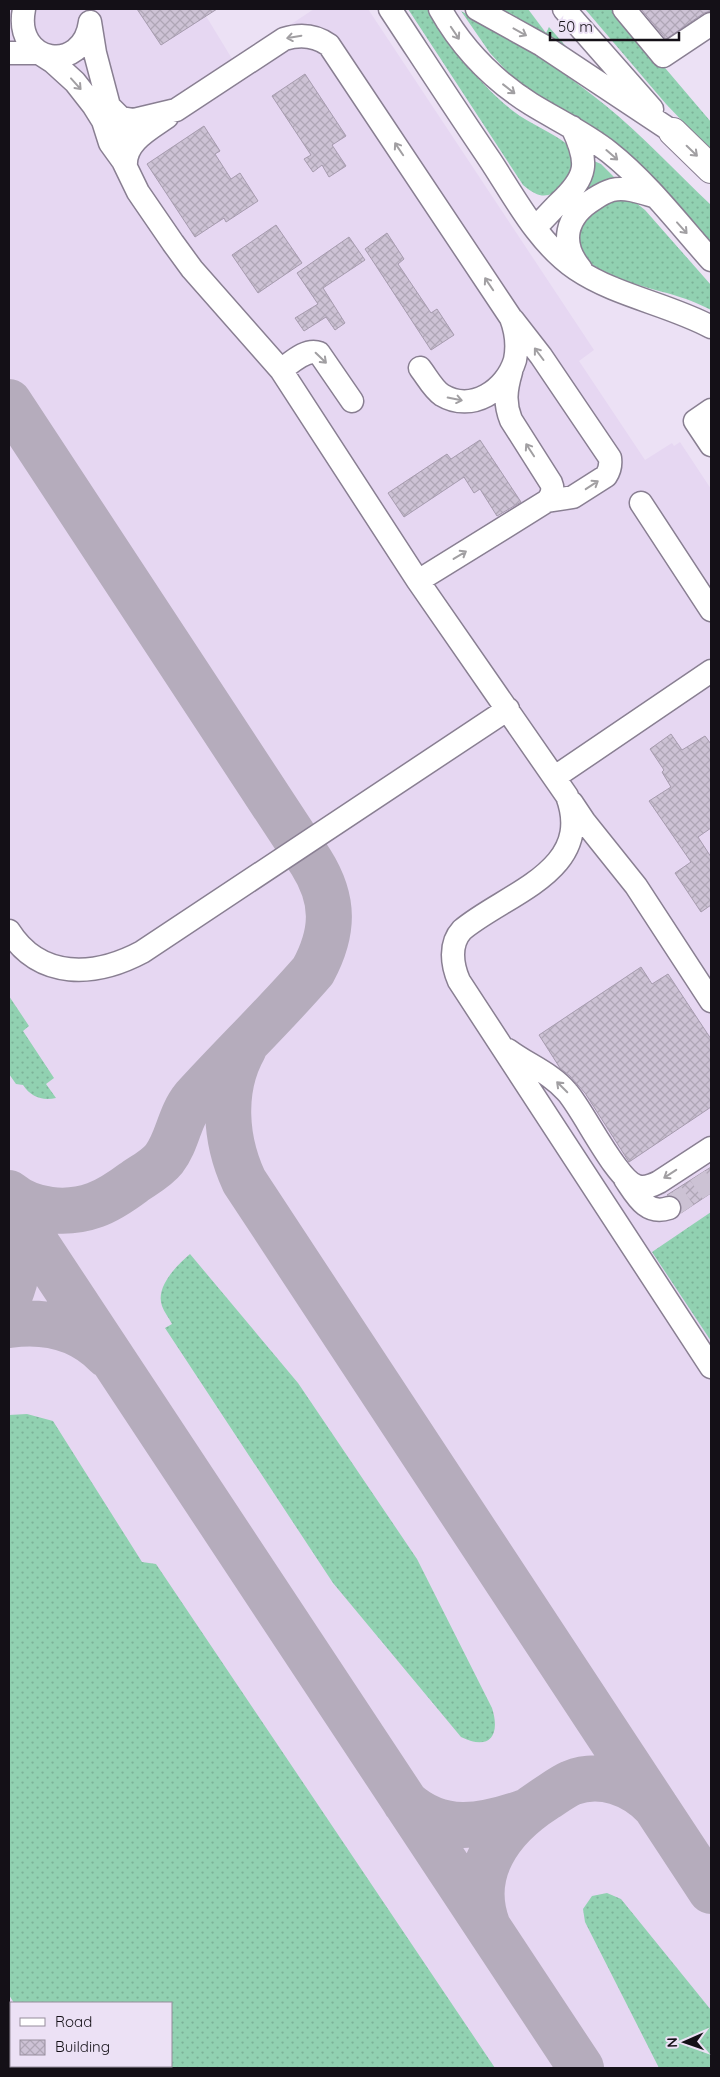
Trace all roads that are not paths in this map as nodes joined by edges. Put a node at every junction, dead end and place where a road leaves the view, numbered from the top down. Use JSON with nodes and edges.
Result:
{"nodes":[{"id":1,"x":23,"y":9,"type":"edge"},
{"id":2,"x":390,"y":9,"type":"edge"},
{"id":3,"x":440,"y":9,"type":"edge"},
{"id":4,"x":477,"y":9,"type":"edge"},
{"id":5,"x":564,"y":9,"type":"edge"},
{"id":6,"x":624,"y":9,"type":"edge"},
{"id":7,"x":88,"y":15,"type":"edge"},
{"id":8,"x":711,"y":24,"type":"edge"},
{"id":9,"x":9,"y":26,"type":"edge"},
{"id":10,"x":9,"y":53,"type":"edge"},
{"id":11,"x":39,"y":53,"type":"junction"},
{"id":12,"x":109,"y":106,"type":"junction"},
{"id":13,"x":176,"y":110,"type":"junction"},
{"id":14,"x":572,"y":127,"type":"junction"},
{"id":15,"x":673,"y":132,"type":"junction"},
{"id":16,"x":125,"y":167,"type":"junction"},
{"id":17,"x":711,"y":169,"type":"edge"},
{"id":18,"x":653,"y":196,"type":"junction"},
{"id":19,"x":514,"y":197,"type":"junction"},
{"id":20,"x":571,"y":205,"type":"junction"},
{"id":21,"x":535,"y":228,"type":"junction"},
{"id":22,"x":711,"y":260,"type":"edge"},
{"id":23,"x":588,"y":277,"type":"junction"},
{"id":24,"x":511,"y":318,"type":"junction"},
{"id":25,"x":711,"y":327,"type":"edge"},
{"id":26,"x":420,"y":368,"type":"dead end"},
{"id":27,"x":281,"y":370,"type":"junction"},
{"id":28,"x":511,"y":370,"type":"junction"},
{"id":29,"x":352,"y":401,"type":"dead end"},
{"id":30,"x":711,"y":410,"type":"edge"},
{"id":31,"x":711,"y":445,"type":"edge"},
{"id":32,"x":547,"y":502,"type":"junction"},
{"id":33,"x":641,"y":503,"type":"dead end"},
{"id":34,"x":418,"y":581,"type":"junction"},
{"id":35,"x":711,"y":610,"type":"edge"},
{"id":36,"x":711,"y":671,"type":"edge"},
{"id":37,"x":508,"y":709,"type":"junction"},
{"id":38,"x":555,"y":777,"type":"junction"},
{"id":39,"x":568,"y":796,"type":"junction"},
{"id":40,"x":9,"y":932,"type":"edge"},
{"id":41,"x":711,"y":1001,"type":"edge"},
{"id":42,"x":499,"y":1044,"type":"junction"},
{"id":43,"x":711,"y":1148,"type":"edge"},
{"id":44,"x":623,"y":1176,"type":"junction"},
{"id":45,"x":669,"y":1208,"type":"tunnel mouth"},
{"id":46,"x":711,"y":1367,"type":"edge"}],
"edges":[{"from":1,"to":9,"type":"street"},
{"from":1,"to":11,"type":"street"},
{"from":2,"to":19,"type":"street"},
{"from":3,"to":14,"type":"street","one_way":true},
{"from":4,"to":15,"type":"street","one_way":true},
{"from":5,"to":15,"type":"street"},
{"from":6,"to":8,"type":"street"},
{"from":7,"to":11,"type":"street"},
{"from":7,"to":12,"type":"street"},
{"from":10,"to":11,"type":"street"},
{"from":11,"to":16,"type":"street","one_way":true},
{"from":12,"to":13,"type":"street"},
{"from":12,"to":16,"type":"street"},
{"from":13,"to":16,"type":"street"},
{"from":24,"to":13,"type":"street","one_way":true},
{"from":14,"to":18,"type":"street","one_way":true},
{"from":14,"to":20,"type":"street"},
{"from":15,"to":17,"type":"highway","one_way":true},
{"from":16,"to":27,"type":"street"},
{"from":18,"to":20,"type":"street"},
{"from":18,"to":22,"type":"street","one_way":true},
{"from":19,"to":20,"type":"street"},
{"from":19,"to":21,"type":"street"},
{"from":20,"to":21,"type":"street"},
{"from":20,"to":23,"type":"street"},
{"from":21,"to":23,"type":"street"},
{"from":23,"to":25,"type":"street"},
{"from":24,"to":28,"type":"street"},
{"from":32,"to":24,"type":"street","one_way":true},
{"from":26,"to":28,"type":"street","one_way":true},
{"from":27,"to":29,"type":"street","one_way":true},
{"from":27,"to":34,"type":"street"},
{"from":32,"to":28,"type":"street","one_way":true},
{"from":30,"to":31,"type":"street"},
{"from":34,"to":32,"type":"street","one_way":true},
{"from":33,"to":35,"type":"street"},
{"from":34,"to":37,"type":"street"},
{"from":36,"to":38,"type":"street"},
{"from":37,"to":38,"type":"street"},
{"from":37,"to":40,"type":"street"},
{"from":38,"to":39,"type":"street"},
{"from":39,"to":41,"type":"street"},
{"from":39,"to":42,"type":"street"},
{"from":44,"to":42,"type":"street","one_way":true},
{"from":42,"to":46,"type":"street"},
{"from":43,"to":44,"type":"street","one_way":true},
{"from":44,"to":45,"type":"street"}]}
